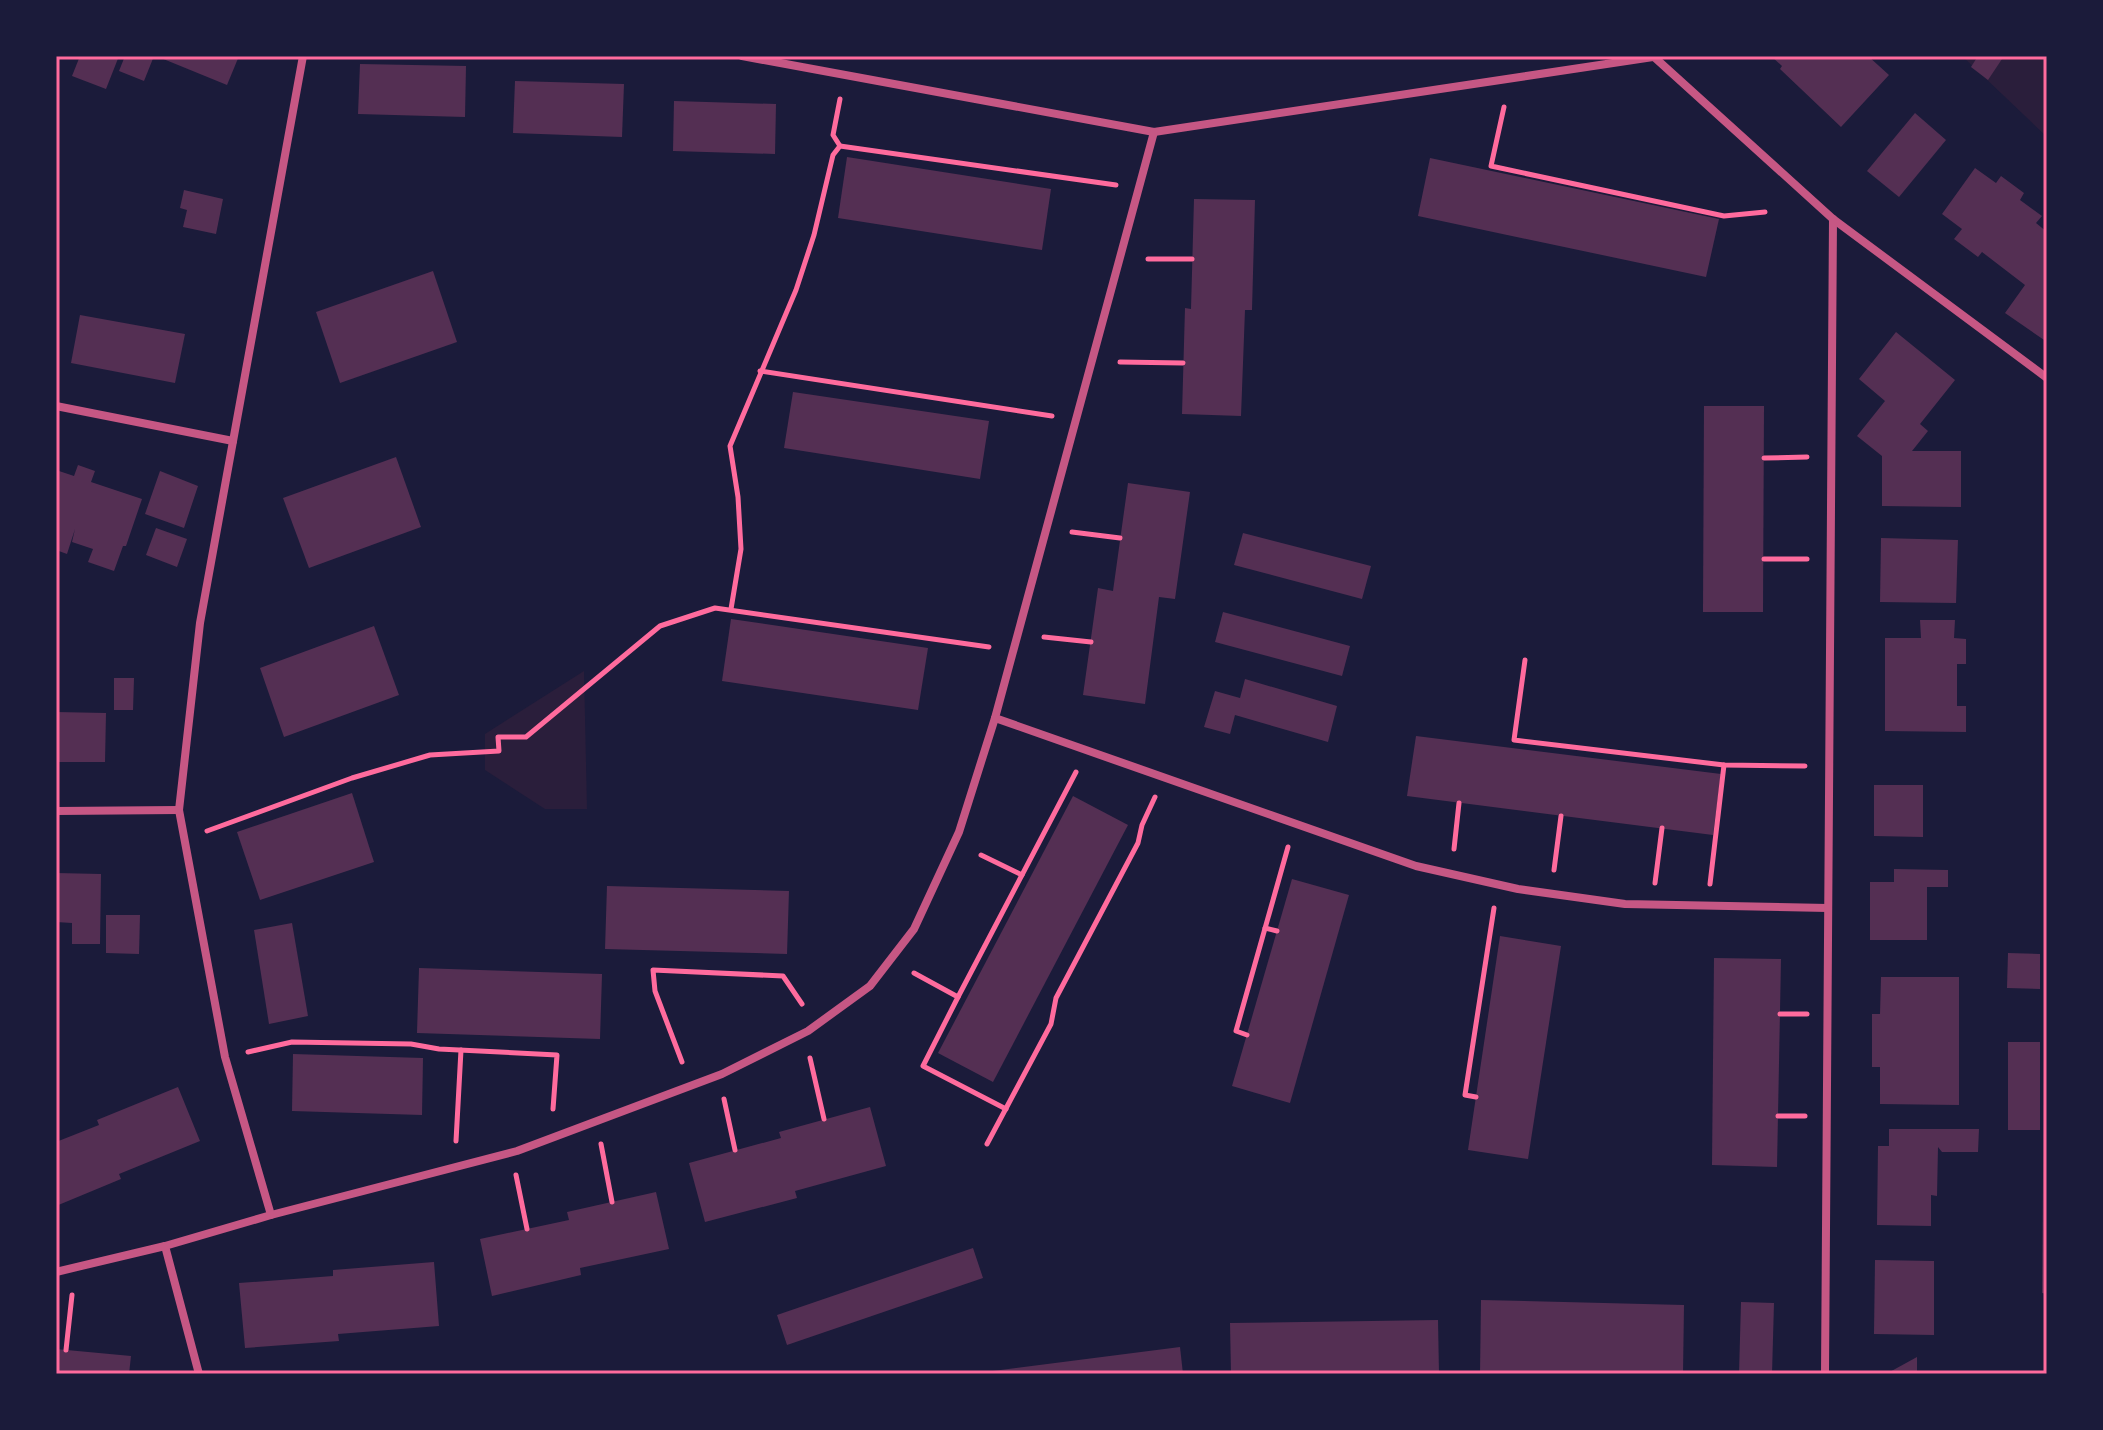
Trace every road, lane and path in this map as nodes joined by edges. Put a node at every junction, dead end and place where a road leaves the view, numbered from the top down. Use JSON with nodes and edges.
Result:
{"nodes":[{"id":1,"x":303,"y":56,"type":"edge"},
{"id":2,"x":742,"y":56,"type":"edge"},
{"id":3,"x":1653,"y":56,"type":"edge"},
{"id":4,"x":845,"y":75,"type":"junction"},
{"id":5,"x":1504,"y":107,"type":"dead end"},
{"id":6,"x":1154,"y":132,"type":"junction"},
{"id":7,"x":840,"y":146,"type":"junction"},
{"id":8,"x":1119,"y":186,"type":"dead end"},
{"id":9,"x":1765,"y":212,"type":"dead end"},
{"id":10,"x":1833,"y":219,"type":"junction"},
{"id":11,"x":1148,"y":259,"type":"dead end"},
{"id":12,"x":1192,"y":259,"type":"dead end"},
{"id":13,"x":1120,"y":362,"type":"dead end"},
{"id":14,"x":1183,"y":363,"type":"dead end"},
{"id":15,"x":760,"y":371,"type":"junction"},
{"id":16,"x":2047,"y":378,"type":"edge"},
{"id":17,"x":56,"y":406,"type":"edge"},
{"id":18,"x":1053,"y":416,"type":"dead end"},
{"id":19,"x":233,"y":441,"type":"junction"},
{"id":20,"x":1812,"y":457,"type":"dead end"},
{"id":21,"x":1764,"y":458,"type":"dead end"},
{"id":22,"x":1072,"y":532,"type":"dead end"},
{"id":23,"x":1120,"y":538,"type":"dead end"},
{"id":24,"x":1764,"y":559,"type":"dead end"},
{"id":25,"x":1812,"y":560,"type":"dead end"},
{"id":26,"x":731,"y":609,"type":"junction"},
{"id":27,"x":1044,"y":637,"type":"dead end"},
{"id":28,"x":1091,"y":642,"type":"dead end"},
{"id":29,"x":989,"y":647,"type":"dead end"},
{"id":30,"x":1525,"y":660,"type":"dead end"},
{"id":31,"x":995,"y":718,"type":"junction"},
{"id":32,"x":1724,"y":765,"type":"junction"},
{"id":33,"x":1810,"y":766,"type":"dead end"},
{"id":34,"x":1078,"y":768,"type":"dead end"},
{"id":35,"x":1164,"y":777,"type":"junction"},
{"id":36,"x":1459,"y":803,"type":"dead end"},
{"id":37,"x":179,"y":810,"type":"junction"},
{"id":38,"x":56,"y":811,"type":"edge"},
{"id":39,"x":1561,"y":816,"type":"dead end"},
{"id":40,"x":1295,"y":823,"type":"junction"},
{"id":41,"x":1662,"y":828,"type":"dead end"},
{"id":42,"x":206,"y":832,"type":"dead end"},
{"id":43,"x":981,"y":855,"type":"dead end"},
{"id":44,"x":1453,"y":857,"type":"dead end"},
{"id":45,"x":1022,"y":875,"type":"junction"},
{"id":46,"x":1553,"y":879,"type":"dead end"},
{"id":47,"x":1497,"y":885,"type":"junction"},
{"id":48,"x":1654,"y":889,"type":"dead end"},
{"id":49,"x":1709,"y":893,"type":"dead end"},
{"id":50,"x":1828,"y":908,"type":"junction"},
{"id":51,"x":1265,"y":928,"type":"junction"},
{"id":52,"x":1277,"y":931,"type":"dead end"},
{"id":53,"x":914,"y":973,"type":"dead end"},
{"id":54,"x":1482,"y":988,"type":"junction"},
{"id":55,"x":1492,"y":990,"type":"dead end"},
{"id":56,"x":958,"y":997,"type":"junction"},
{"id":57,"x":802,"y":1004,"type":"dead end"},
{"id":58,"x":1780,"y":1014,"type":"dead end"},
{"id":59,"x":1808,"y":1014,"type":"dead end"},
{"id":60,"x":1247,"y":1035,"type":"dead end"},
{"id":61,"x":461,"y":1050,"type":"junction"},
{"id":62,"x":243,"y":1053,"type":"dead end"},
{"id":63,"x":810,"y":1058,"type":"dead end"},
{"id":64,"x":682,"y":1062,"type":"dead end"},
{"id":65,"x":1476,"y":1097,"type":"dead end"},
{"id":66,"x":724,"y":1099,"type":"dead end"},
{"id":67,"x":553,"y":1109,"type":"dead end"},
{"id":68,"x":1006,"y":1109,"type":"junction"},
{"id":69,"x":1778,"y":1116,"type":"dead end"},
{"id":70,"x":1806,"y":1116,"type":"dead end"},
{"id":71,"x":824,"y":1119,"type":"dead end"},
{"id":72,"x":456,"y":1141,"type":"dead end"},
{"id":73,"x":601,"y":1143,"type":"dead end"},
{"id":74,"x":987,"y":1144,"type":"dead end"},
{"id":75,"x":735,"y":1150,"type":"dead end"},
{"id":76,"x":516,"y":1174,"type":"dead end"},
{"id":77,"x":612,"y":1202,"type":"dead end"},
{"id":78,"x":271,"y":1215,"type":"junction"},
{"id":79,"x":527,"y":1229,"type":"dead end"},
{"id":80,"x":165,"y":1246,"type":"junction"},
{"id":81,"x":56,"y":1272,"type":"edge"},
{"id":82,"x":72,"y":1295,"type":"dead end"},
{"id":83,"x":66,"y":1350,"type":"dead end"},
{"id":84,"x":199,"y":1374,"type":"edge"},
{"id":85,"x":1825,"y":1374,"type":"edge"}],
"edges":[{"from":1,"to":19,"type":"street"},
{"from":2,"to":4,"type":"street"},
{"from":3,"to":6,"type":"street"},
{"from":3,"to":10,"type":"street"},
{"from":4,"to":6,"type":"street"},
{"from":4,"to":7,"type":"path"},
{"from":5,"to":9,"type":"path"},
{"from":6,"to":31,"type":"street"},
{"from":7,"to":8,"type":"path"},
{"from":7,"to":15,"type":"path"},
{"from":10,"to":16,"type":"street"},
{"from":10,"to":50,"type":"street"},
{"from":11,"to":12,"type":"path"},
{"from":13,"to":14,"type":"path"},
{"from":15,"to":18,"type":"path"},
{"from":15,"to":26,"type":"path"},
{"from":17,"to":19,"type":"street"},
{"from":19,"to":37,"type":"street"},
{"from":20,"to":21,"type":"path"},
{"from":22,"to":23,"type":"path"},
{"from":24,"to":25,"type":"path"},
{"from":26,"to":29,"type":"path"},
{"from":26,"to":42,"type":"path"},
{"from":27,"to":28,"type":"path"},
{"from":30,"to":32,"type":"path"},
{"from":31,"to":35,"type":"street"},
{"from":31,"to":78,"type":"street"},
{"from":32,"to":33,"type":"path"},
{"from":32,"to":49,"type":"path"},
{"from":34,"to":45,"type":"path"},
{"from":35,"to":40,"type":"street"},
{"from":35,"to":68,"type":"path"},
{"from":36,"to":44,"type":"path"},
{"from":37,"to":38,"type":"street"},
{"from":37,"to":78,"type":"street"},
{"from":39,"to":46,"type":"path"},
{"from":40,"to":47,"type":"street"},
{"from":40,"to":51,"type":"path"},
{"from":41,"to":48,"type":"path"},
{"from":43,"to":45,"type":"path"},
{"from":45,"to":56,"type":"path"},
{"from":47,"to":50,"type":"street"},
{"from":47,"to":54,"type":"path"},
{"from":50,"to":85,"type":"street"},
{"from":51,"to":52,"type":"path"},
{"from":51,"to":60,"type":"path"},
{"from":53,"to":56,"type":"path"},
{"from":54,"to":55,"type":"path"},
{"from":54,"to":65,"type":"path"},
{"from":56,"to":68,"type":"path"},
{"from":57,"to":64,"type":"path"},
{"from":58,"to":59,"type":"path"},
{"from":61,"to":62,"type":"path"},
{"from":61,"to":67,"type":"path"},
{"from":61,"to":72,"type":"path"},
{"from":63,"to":71,"type":"path"},
{"from":66,"to":75,"type":"path"},
{"from":68,"to":74,"type":"path"},
{"from":69,"to":70,"type":"path"},
{"from":73,"to":77,"type":"path"},
{"from":76,"to":79,"type":"path"},
{"from":78,"to":80,"type":"street"},
{"from":80,"to":81,"type":"street"},
{"from":80,"to":84,"type":"street"},
{"from":82,"to":83,"type":"path"}]}
